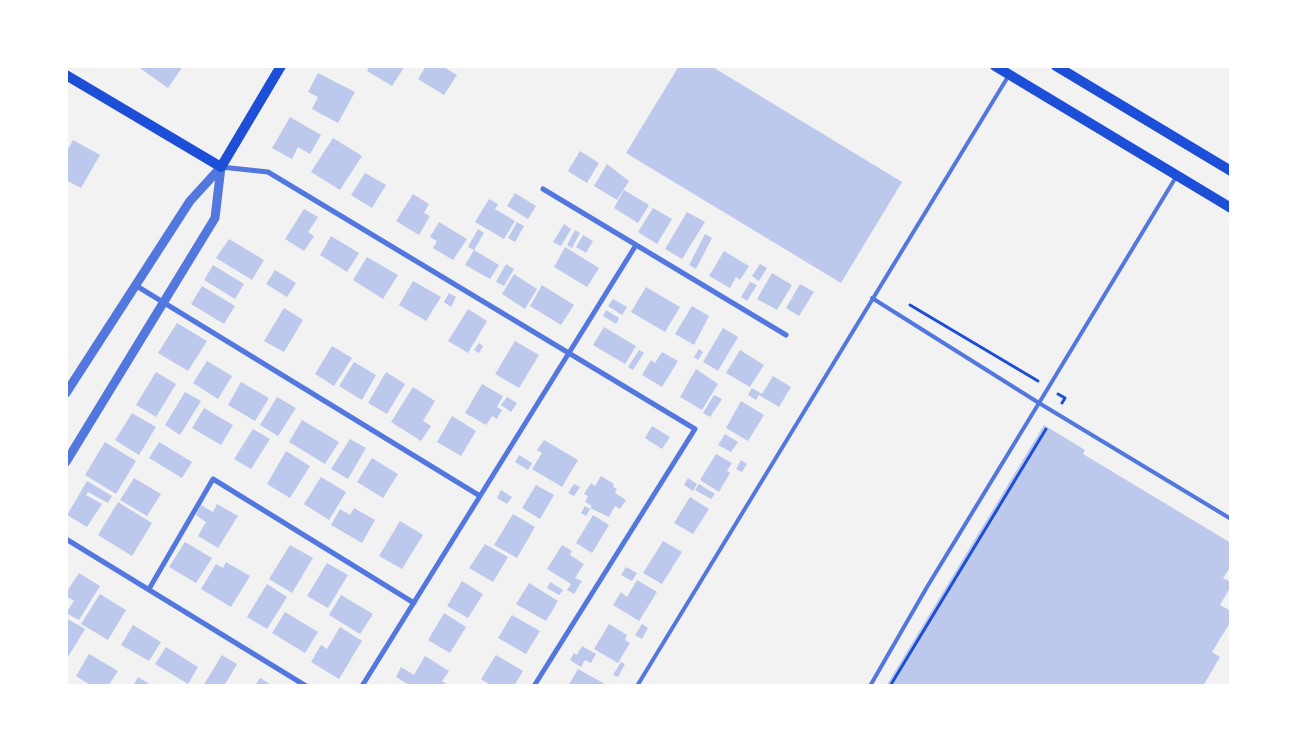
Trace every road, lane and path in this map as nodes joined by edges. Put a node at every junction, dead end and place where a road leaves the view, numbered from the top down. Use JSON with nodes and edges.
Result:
{"nodes":[{"id":1,"x":281,"y":66,"type":"edge"},
{"id":2,"x":996,"y":66,"type":"edge"},
{"id":3,"x":1056,"y":66,"type":"edge"},
{"id":4,"x":1009,"y":74,"type":"junction"},
{"id":5,"x":66,"y":75,"type":"edge"},
{"id":6,"x":221,"y":167,"type":"junction"},
{"id":7,"x":1231,"y":171,"type":"edge"},
{"id":8,"x":1177,"y":175,"type":"junction"},
{"id":9,"x":543,"y":189,"type":"dead end"},
{"id":10,"x":1231,"y":208,"type":"edge"},
{"id":11,"x":636,"y":245,"type":"junction"},
{"id":12,"x":135,"y":285,"type":"junction"},
{"id":13,"x":872,"y":298,"type":"junction"},
{"id":14,"x":164,"y":303,"type":"junction"},
{"id":15,"x":909,"y":304,"type":"dead end"},
{"id":16,"x":786,"y":335,"type":"dead end"},
{"id":17,"x":569,"y":353,"type":"junction"},
{"id":18,"x":1048,"y":388,"type":"junction"},
{"id":19,"x":66,"y":393,"type":"edge"},
{"id":20,"x":1039,"y":403,"type":"junction"},
{"id":21,"x":1062,"y":403,"type":"dead end"},
{"id":22,"x":1046,"y":429,"type":"dead end"},
{"id":23,"x":66,"y":462,"type":"edge"},
{"id":24,"x":480,"y":496,"type":"junction"},
{"id":25,"x":1231,"y":519,"type":"edge"},
{"id":26,"x":66,"y":539,"type":"edge"},
{"id":27,"x":149,"y":589,"type":"junction"},
{"id":28,"x":414,"y":603,"type":"junction"},
{"id":29,"x":306,"y":686,"type":"edge"},
{"id":30,"x":362,"y":686,"type":"edge"},
{"id":31,"x":534,"y":686,"type":"edge"},
{"id":32,"x":637,"y":686,"type":"edge"},
{"id":33,"x":870,"y":686,"type":"edge"},
{"id":34,"x":890,"y":686,"type":"edge"}],
"edges":[{"from":1,"to":6,"type":"main road"},
{"from":2,"to":4,"type":"main road"},
{"from":3,"to":7,"type":"main road"},
{"from":4,"to":8,"type":"main road"},
{"from":4,"to":13,"type":"lane"},
{"from":5,"to":6,"type":"main road"},
{"from":6,"to":12,"type":"street"},
{"from":6,"to":14,"type":"street"},
{"from":6,"to":17,"type":"street"},
{"from":8,"to":10,"type":"main road"},
{"from":8,"to":18,"type":"lane"},
{"from":9,"to":11,"type":"street"},
{"from":11,"to":16,"type":"street"},
{"from":11,"to":17,"type":"street"},
{"from":12,"to":14,"type":"street"},
{"from":12,"to":19,"type":"street"},
{"from":13,"to":20,"type":"lane"},
{"from":13,"to":32,"type":"lane"},
{"from":14,"to":23,"type":"street"},
{"from":14,"to":24,"type":"street"},
{"from":15,"to":18,"type":"path"},
{"from":17,"to":24,"type":"street"},
{"from":17,"to":31,"type":"street"},
{"from":18,"to":20,"type":"lane"},
{"from":18,"to":21,"type":"path"},
{"from":20,"to":25,"type":"lane"},
{"from":20,"to":33,"type":"lane"},
{"from":22,"to":34,"type":"path"},
{"from":24,"to":28,"type":"street"},
{"from":26,"to":27,"type":"street"},
{"from":27,"to":28,"type":"street"},
{"from":27,"to":29,"type":"street"},
{"from":28,"to":30,"type":"street"}]}
